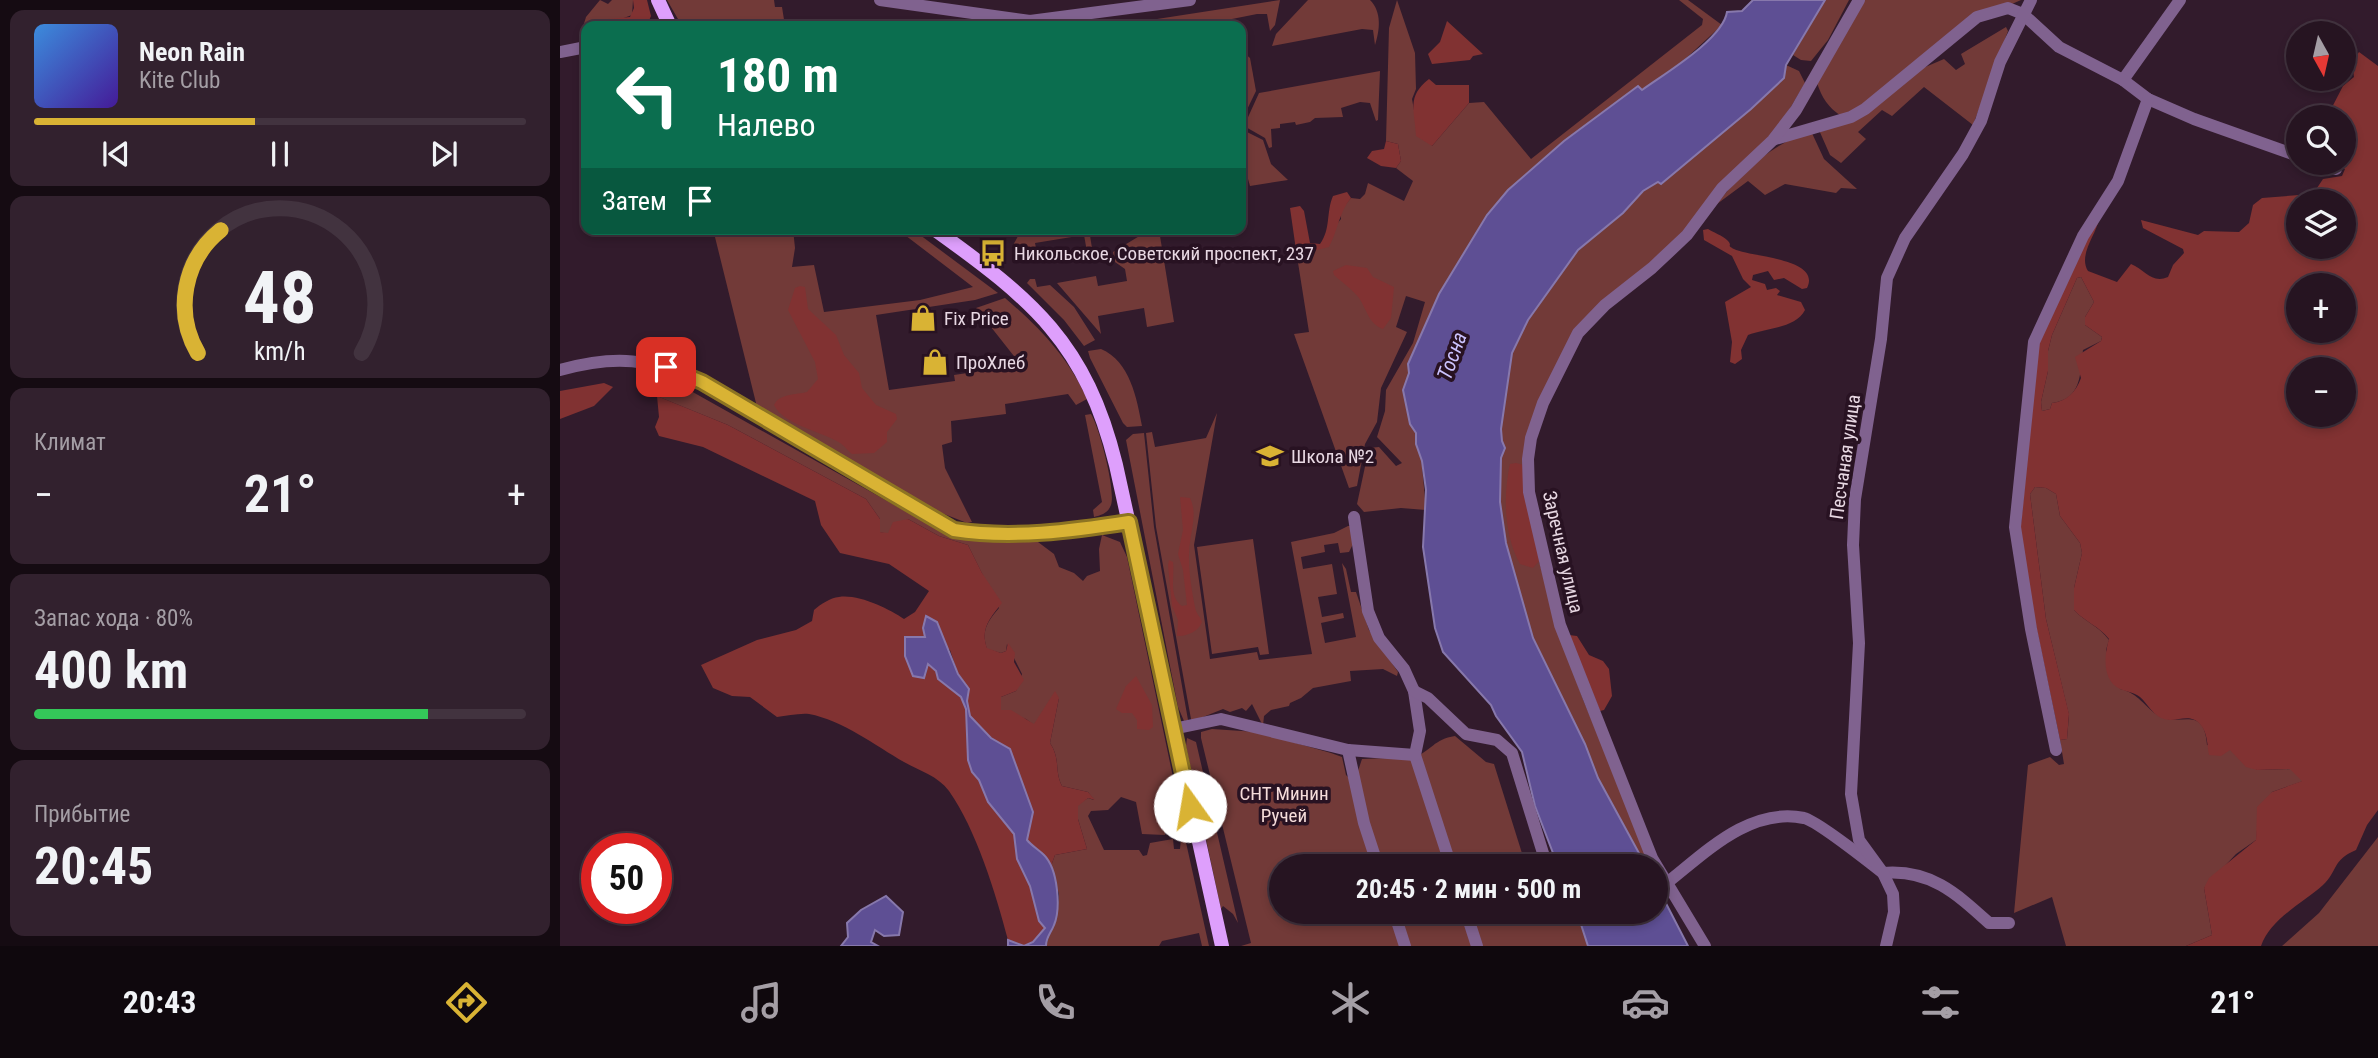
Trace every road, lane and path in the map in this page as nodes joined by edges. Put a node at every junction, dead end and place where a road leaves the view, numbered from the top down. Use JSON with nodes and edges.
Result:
{"nodes":[{"id":1,"x":658,"y":0,"type":"edge"},
{"id":2,"x":880,"y":0,"type":"edge"},
{"id":3,"x":1190,"y":0,"type":"edge"},
{"id":4,"x":1859,"y":0,"type":"edge"},
{"id":5,"x":2032,"y":0,"type":"edge"},
{"id":6,"x":2180,"y":0,"type":"edge"},
{"id":7,"x":2023,"y":14,"type":"junction"},
{"id":8,"x":668,"y":21,"type":"edge"},
{"id":9,"x":581,"y":48,"type":"edge"},
{"id":10,"x":560,"y":52,"type":"edge"},
{"id":11,"x":2123,"y":80,"type":"junction"},
{"id":12,"x":2148,"y":99,"type":"junction"},
{"id":13,"x":1773,"y":140,"type":"junction"},
{"id":14,"x":2286,"y":152,"type":"edge"},
{"id":15,"x":942,"y":235,"type":"edge"},
{"id":16,"x":560,"y":370,"type":"edge"},
{"id":17,"x":1354,"y":517,"type":"dead end"},
{"id":18,"x":1129,"y":522,"type":"junction"},
{"id":19,"x":1414,"y":691,"type":"junction"},
{"id":20,"x":1173,"y":729,"type":"junction"},
{"id":21,"x":1348,"y":750,"type":"junction"},
{"id":22,"x":2056,"y":750,"type":"dead end"},
{"id":23,"x":1415,"y":755,"type":"junction"},
{"id":24,"x":1374,"y":854,"type":"edge"},
{"id":25,"x":1447,"y":854,"type":"edge"},
{"id":26,"x":1543,"y":854,"type":"edge"},
{"id":27,"x":1652,"y":854,"type":"edge"},
{"id":28,"x":1883,"y":873,"type":"junction"},
{"id":29,"x":1668,"y":882,"type":"joint"},
{"id":30,"x":2009,"y":923,"type":"dead end"},
{"id":31,"x":1398,"y":924,"type":"edge"},
{"id":32,"x":1470,"y":924,"type":"edge"},
{"id":33,"x":1222,"y":946,"type":"edge"},
{"id":34,"x":1405,"y":946,"type":"edge"},
{"id":35,"x":1478,"y":946,"type":"edge"},
{"id":36,"x":1704,"y":946,"type":"edge"},
{"id":37,"x":1886,"y":946,"type":"edge"}],
"edges":[{"from":1,"to":8,"type":"main road"},
{"from":2,"to":3,"type":"street"},
{"from":4,"to":13,"type":"street","name":"Заречная улица"},
{"from":5,"to":7,"type":"street","name":"Песчаная улица"},
{"from":6,"to":11,"type":"street"},
{"from":7,"to":11,"type":"street"},
{"from":7,"to":13,"type":"street"},
{"from":7,"to":28,"type":"street","name":"Песчаная улица"},
{"from":9,"to":10,"type":"street"},
{"from":11,"to":12,"type":"street"},
{"from":12,"to":14,"type":"street"},
{"from":12,"to":22,"type":"street"},
{"from":13,"to":27,"type":"street","name":"Заречная улица"},
{"from":15,"to":18,"type":"main road"},
{"from":16,"to":18,"type":"street"},
{"from":17,"to":19,"type":"street"},
{"from":18,"to":20,"type":"main road"},
{"from":19,"to":23,"type":"street"},
{"from":19,"to":26,"type":"street"},
{"from":20,"to":21,"type":"street"},
{"from":20,"to":33,"type":"main road"},
{"from":21,"to":23,"type":"street"},
{"from":21,"to":24,"type":"street"},
{"from":23,"to":25,"type":"street"},
{"from":28,"to":29,"type":"street"},
{"from":28,"to":30,"type":"street"},
{"from":28,"to":37,"type":"street","name":"Песчаная улица"},
{"from":29,"to":36,"type":"street","name":"Заречная улица"},
{"from":31,"to":34,"type":"street"},
{"from":32,"to":35,"type":"street"}]}
